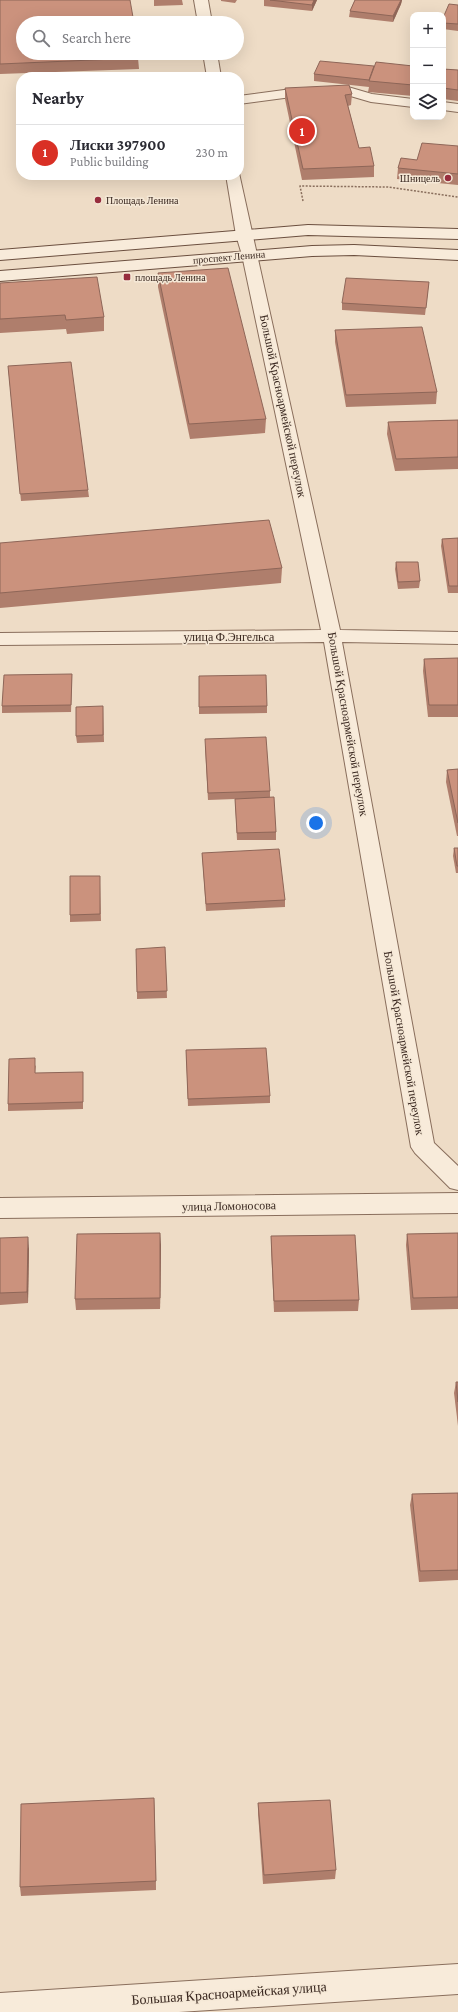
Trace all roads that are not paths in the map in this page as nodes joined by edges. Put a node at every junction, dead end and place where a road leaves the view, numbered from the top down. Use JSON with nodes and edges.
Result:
{"nodes":[{"id":1,"x":201,"y":0,"type":"edge"},
{"id":2,"x":204,"y":16,"type":"edge"},
{"id":3,"x":211,"y":60,"type":"edge"},
{"id":4,"x":213,"y":72,"type":"edge"},
{"id":5,"x":244,"y":99,"type":"edge"},
{"id":6,"x":410,"y":103,"type":"edge"},
{"id":7,"x":446,"y":106,"type":"edge"},
{"id":8,"x":458,"y":108,"type":"edge"},
{"id":9,"x":234,"y":180,"type":"edge"},
{"id":10,"x":458,"y":234,"type":"edge"},
{"id":11,"x":244,"y":235,"type":"junction"},
{"id":12,"x":0,"y":255,"type":"edge"},
{"id":13,"x":250,"y":255,"type":"junction"},
{"id":14,"x":458,"y":255,"type":"edge"},
{"id":15,"x":0,"y":276,"type":"edge"},
{"id":16,"x":332,"y":636,"type":"junction"},
{"id":17,"x":458,"y":638,"type":"edge"},
{"id":18,"x":0,"y":639,"type":"edge"},
{"id":19,"x":458,"y":1181,"type":"edge"},
{"id":20,"x":458,"y":1203,"type":"edge"},
{"id":21,"x":0,"y":1208,"type":"edge"},
{"id":22,"x":458,"y":1979,"type":"edge"},
{"id":23,"x":0,"y":2008,"type":"edge"}],
"edges":[{"from":1,"to":2,"type":"street"},
{"from":3,"to":4,"type":"street"},
{"from":5,"to":6,"type":"street"},
{"from":7,"to":8,"type":"street"},
{"from":9,"to":11,"type":"street","name":"Большой Красноармейской переулок"},
{"from":10,"to":11,"type":"street","name":"проспект Ленина"},
{"from":11,"to":12,"type":"street","name":"проспект Ленина"},
{"from":11,"to":13,"type":"street","name":"Большой Красноармейской переулок"},
{"from":13,"to":14,"type":"street","name":"проспект Ленина"},
{"from":13,"to":15,"type":"street","name":"проспект Ленина"},
{"from":13,"to":16,"type":"street","name":"Большой Красноармейской переулок"},
{"from":16,"to":17,"type":"street","name":"улица Ф.Энгельса"},
{"from":16,"to":18,"type":"street","name":"улица Ф.Энгельса"},
{"from":16,"to":19,"type":"street","name":"Большой Красноармейской переулок"},
{"from":20,"to":21,"type":"street","name":"улица Ломоносова"},
{"from":22,"to":23,"type":"street","name":"Большая Красноармейская улица"}]}
